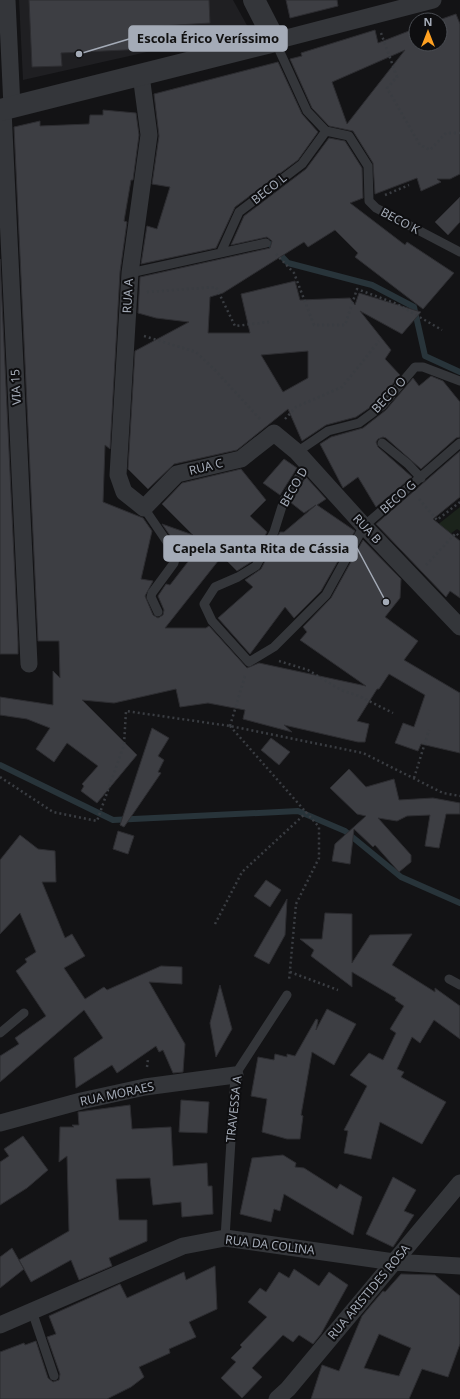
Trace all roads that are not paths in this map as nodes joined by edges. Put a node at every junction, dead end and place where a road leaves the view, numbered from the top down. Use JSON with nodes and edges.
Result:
{"nodes":[{"id":1,"x":7,"y":0,"type":"edge"},
{"id":2,"x":254,"y":0,"type":"edge"},
{"id":3,"x":433,"y":0,"type":"edge"},
{"id":4,"x":275,"y":41,"type":"junction"},
{"id":5,"x":141,"y":76,"type":"junction"},
{"id":6,"x":5,"y":109,"type":"edge"},
{"id":7,"x":326,"y":131,"type":"junction"},
{"id":8,"x":266,"y":243,"type":"road end"},
{"id":9,"x":221,"y":252,"type":"junction"},
{"id":10,"x":460,"y":252,"type":"edge"},
{"id":11,"x":130,"y":273,"type":"junction"},
{"id":12,"x":460,"y":381,"type":"edge"},
{"id":13,"x":269,"y":428,"type":"joint"},
{"id":14,"x":382,"y":443,"type":"dead end"},
{"id":15,"x":460,"y":443,"type":"edge"},
{"id":16,"x":302,"y":457,"type":"junction"},
{"id":17,"x":421,"y":478,"type":"junction"},
{"id":18,"x":144,"y":508,"type":"junction"},
{"id":19,"x":364,"y":526,"type":"junction"},
{"id":20,"x":158,"y":612,"type":"dead end"},
{"id":21,"x":460,"y":627,"type":"edge"},
{"id":22,"x":249,"y":662,"type":"joint"},
{"id":23,"x":29,"y":664,"type":"dead end"},
{"id":24,"x":449,"y":979,"type":"dead end"},
{"id":25,"x":460,"y":985,"type":"edge"},
{"id":26,"x":287,"y":995,"type":"road end"},
{"id":27,"x":24,"y":1013,"type":"dead end"},
{"id":28,"x":0,"y":1033,"type":"edge"},
{"id":29,"x":235,"y":1075,"type":"junction"},
{"id":30,"x":0,"y":1123,"type":"edge"},
{"id":31,"x":460,"y":1183,"type":"edge"},
{"id":32,"x":224,"y":1238,"type":"junction"},
{"id":33,"x":394,"y":1262,"type":"junction"},
{"id":34,"x":460,"y":1266,"type":"edge"},
{"id":35,"x":32,"y":1311,"type":"junction"},
{"id":36,"x":0,"y":1325,"type":"edge"},
{"id":37,"x":54,"y":1376,"type":"dead end"},
{"id":38,"x":276,"y":1399,"type":"edge"}],
"edges":[{"from":1,"to":6,"type":"street","name":"VIA 15"},
{"from":2,"to":4,"type":"street"},
{"from":3,"to":4,"type":"street"},
{"from":4,"to":5,"type":"street"},
{"from":4,"to":7,"type":"lane"},
{"from":5,"to":6,"type":"street"},
{"from":5,"to":11,"type":"street","name":"RUA A"},
{"from":6,"to":23,"type":"street","name":"VIA 15"},
{"from":7,"to":9,"type":"lane","name":"BECO L"},
{"from":7,"to":10,"type":"lane","name":"BECO K"},
{"from":8,"to":9,"type":"lane"},
{"from":9,"to":11,"type":"lane"},
{"from":11,"to":18,"type":"street","name":"RUA A"},
{"from":12,"to":16,"type":"lane","name":"BECO O"},
{"from":13,"to":16,"type":"street","name":"RUA B"},
{"from":13,"to":18,"type":"street","name":"RUA C"},
{"from":14,"to":17,"type":"lane"},
{"from":15,"to":17,"type":"lane","name":"BECO G"},
{"from":16,"to":19,"type":"street","name":"RUA B"},
{"from":16,"to":22,"type":"lane","name":"BECO D"},
{"from":17,"to":19,"type":"lane","name":"BECO G"},
{"from":18,"to":20,"type":"lane"},
{"from":19,"to":21,"type":"street","name":"RUA B"},
{"from":19,"to":22,"type":"lane","name":"BECO G"},
{"from":24,"to":25,"type":"lane"},
{"from":26,"to":29,"type":"lane","name":"TRAVESSA A"},
{"from":27,"to":28,"type":"lane"},
{"from":29,"to":30,"type":"street","name":"RUA MORAES"},
{"from":29,"to":32,"type":"lane","name":"TRAVESSA A"},
{"from":31,"to":33,"type":"street","name":"RUA ARISTIDES ROSA"},
{"from":32,"to":33,"type":"street","name":"RUA DA COLINA"},
{"from":32,"to":35,"type":"street","name":"RUA DA COLINA"},
{"from":33,"to":34,"type":"street","name":"RUA DA COLINA"},
{"from":33,"to":38,"type":"street","name":"RUA ARISTIDES ROSA"},
{"from":35,"to":36,"type":"street","name":"RUA DA COLINA"},
{"from":35,"to":37,"type":"lane"}]}
